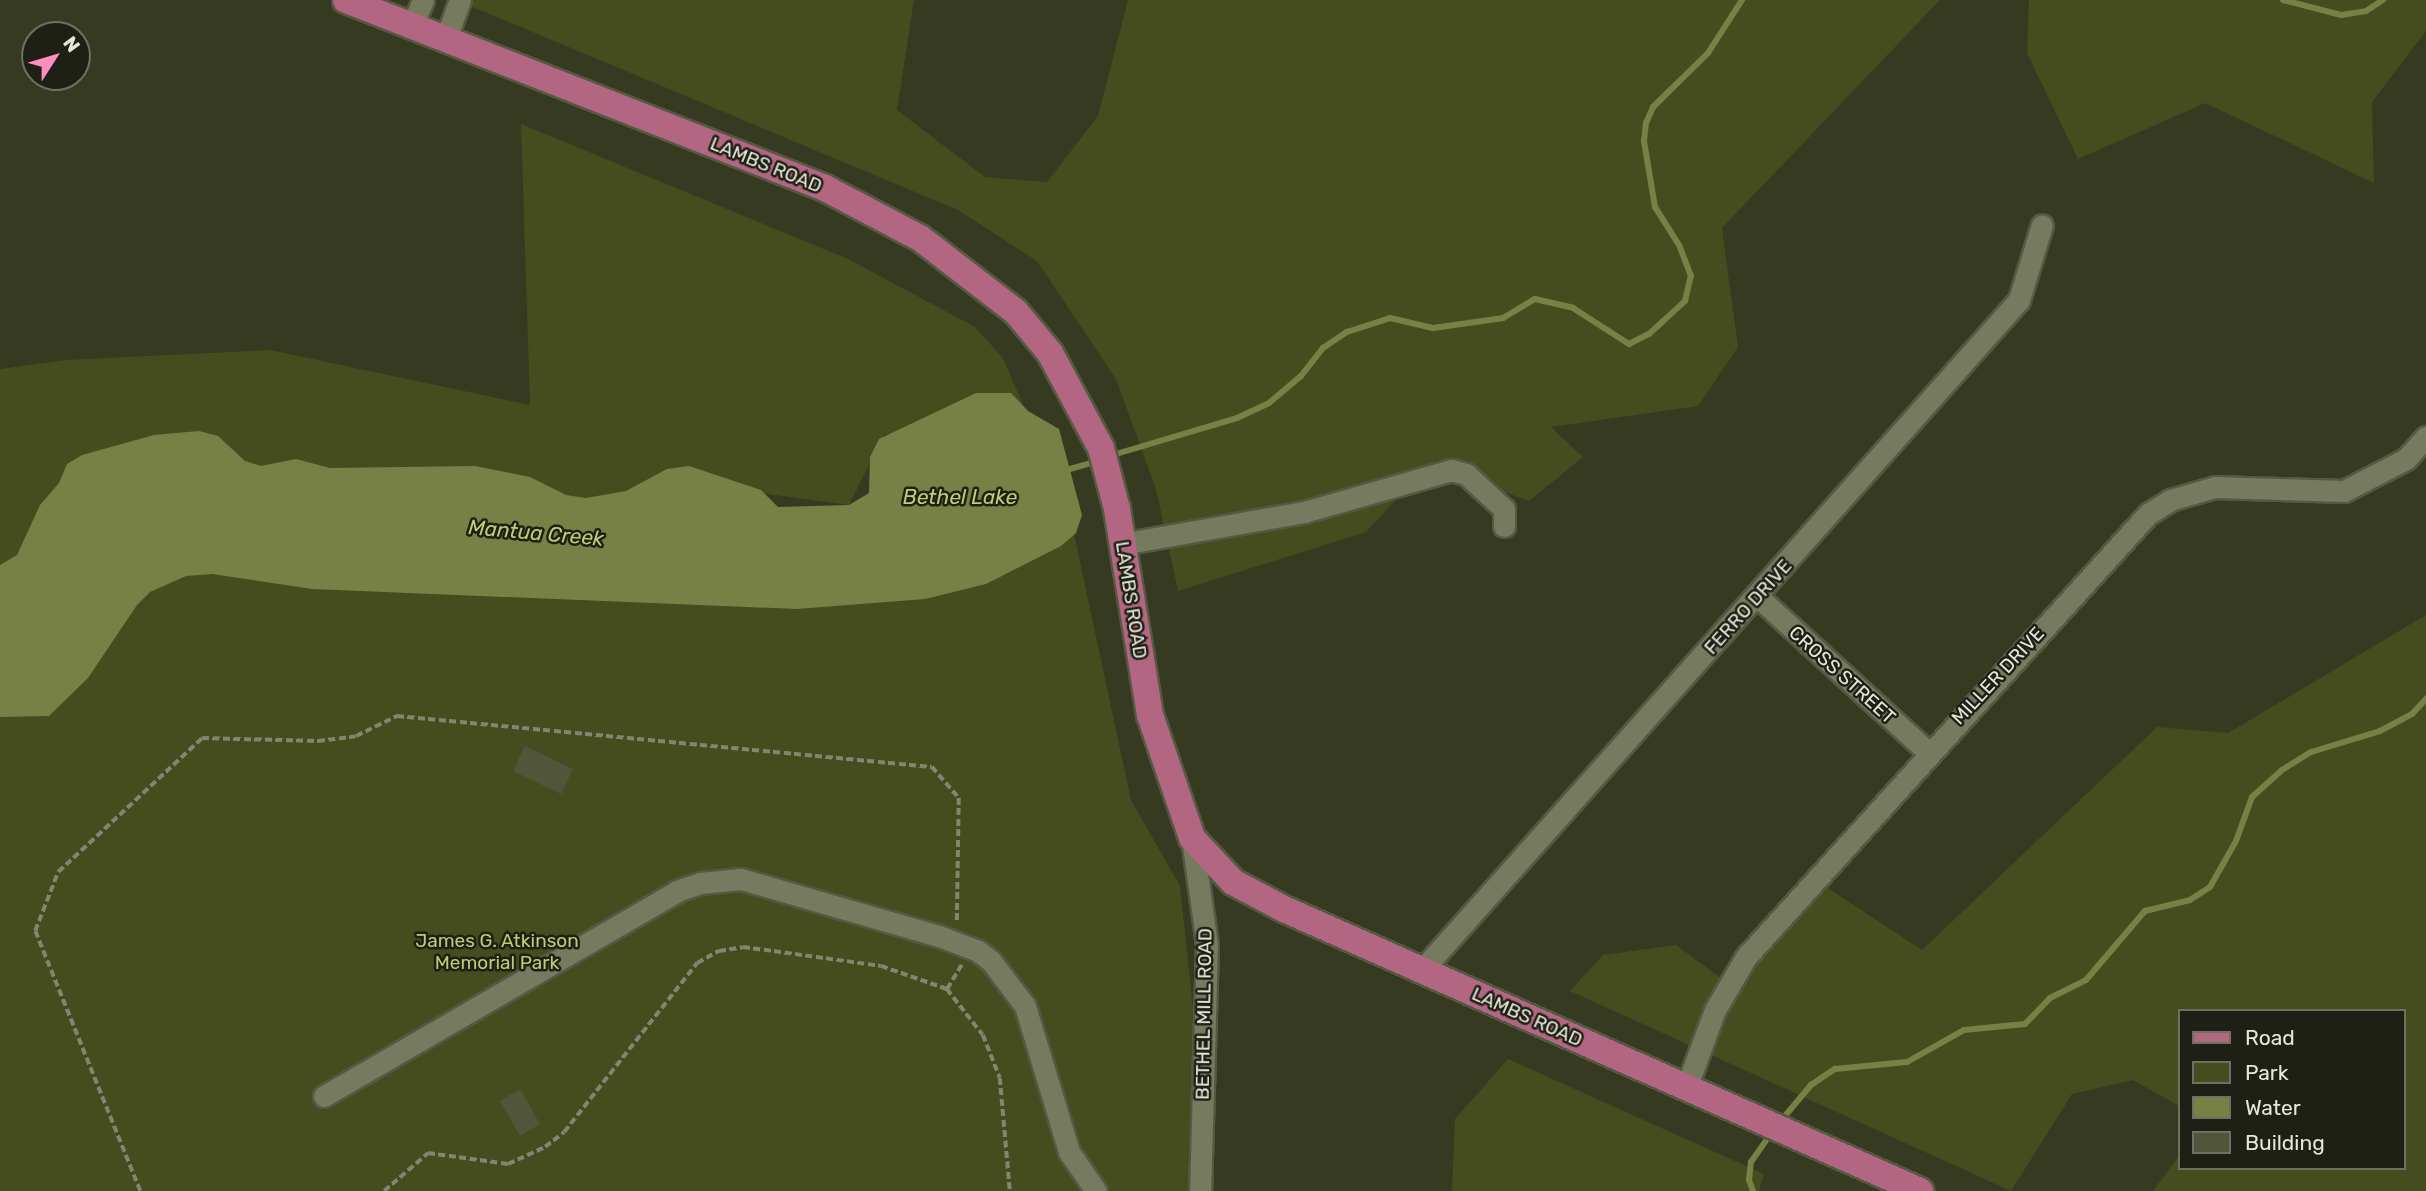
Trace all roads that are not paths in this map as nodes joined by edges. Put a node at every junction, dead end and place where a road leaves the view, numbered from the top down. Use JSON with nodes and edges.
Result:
{"nodes":[{"id":1,"x":346,"y":0,"type":"edge"},
{"id":2,"x":423,"y":0,"type":"edge"},
{"id":3,"x":460,"y":0,"type":"edge"},
{"id":4,"x":412,"y":26,"type":"junction"},
{"id":5,"x":446,"y":38,"type":"junction"},
{"id":6,"x":2042,"y":225,"type":"dead end"},
{"id":7,"x":2426,"y":437,"type":"edge"},
{"id":8,"x":1504,"y":526,"type":"dead end"},
{"id":9,"x":1121,"y":544,"type":"junction"},
{"id":10,"x":1757,"y":596,"type":"junction"},
{"id":11,"x":1928,"y":752,"type":"junction"},
{"id":12,"x":1192,"y":838,"type":"junction"},
{"id":13,"x":1422,"y":970,"type":"junction"},
{"id":14,"x":1686,"y":1088,"type":"junction"},
{"id":15,"x":324,"y":1096,"type":"dead end"},
{"id":16,"x":1096,"y":1191,"type":"edge"},
{"id":17,"x":1200,"y":1191,"type":"edge"},
{"id":18,"x":1920,"y":1191,"type":"edge"}],
"edges":[{"from":1,"to":4,"type":"main road","name":"LAMBS ROAD"},
{"from":2,"to":4,"type":"street"},
{"from":3,"to":5,"type":"street"},
{"from":4,"to":5,"type":"main road","name":"LAMBS ROAD"},
{"from":5,"to":9,"type":"main road","name":"LAMBS ROAD"},
{"from":6,"to":10,"type":"street","name":"FERRO DRIVE"},
{"from":7,"to":11,"type":"street","name":"MILLER DRIVE"},
{"from":8,"to":9,"type":"street"},
{"from":9,"to":12,"type":"main road","name":"LAMBS ROAD"},
{"from":10,"to":11,"type":"street","name":"CROSS STREET"},
{"from":10,"to":13,"type":"street","name":"FERRO DRIVE"},
{"from":11,"to":14,"type":"street","name":"MILLER DRIVE"},
{"from":12,"to":13,"type":"main road","name":"LAMBS ROAD"},
{"from":12,"to":17,"type":"street","name":"BETHEL MILL ROAD"},
{"from":13,"to":14,"type":"main road","name":"LAMBS ROAD"},
{"from":14,"to":18,"type":"main road","name":"LAMBS ROAD"},
{"from":15,"to":16,"type":"street"}]}
